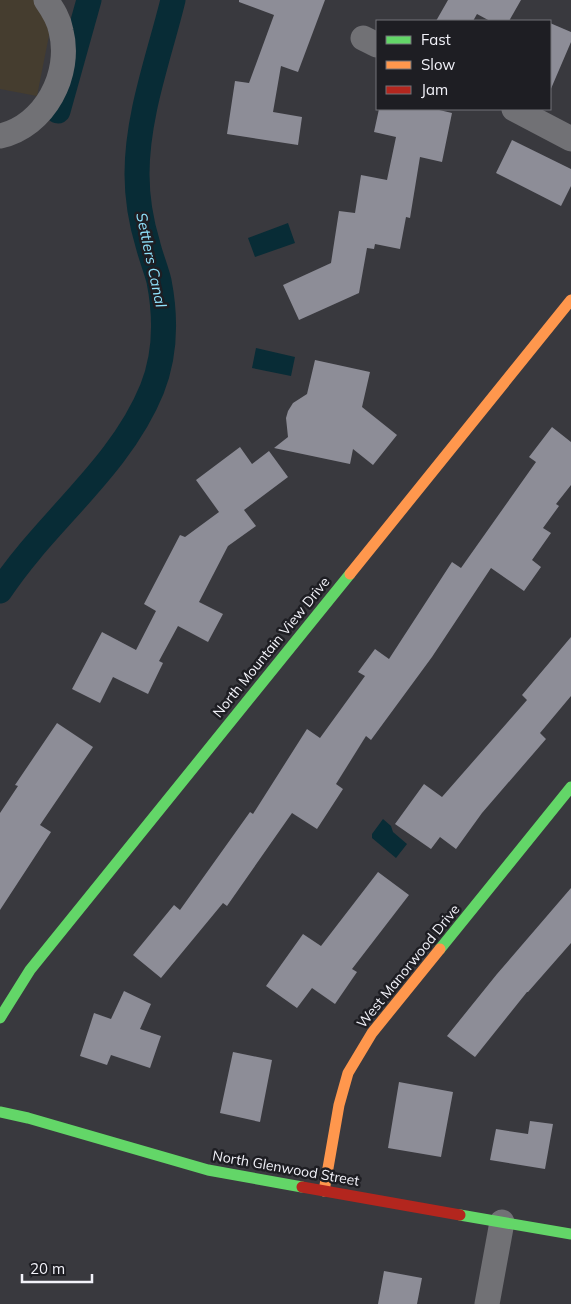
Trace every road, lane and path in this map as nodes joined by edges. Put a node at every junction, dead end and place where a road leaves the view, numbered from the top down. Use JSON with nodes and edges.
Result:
{"nodes":[{"id":1,"x":46,"y":0,"type":"edge"},
{"id":2,"x":516,"y":110,"type":"edge"},
{"id":3,"x":0,"y":136,"type":"edge"},
{"id":4,"x":571,"y":139,"type":"edge"},
{"id":5,"x":571,"y":300,"type":"edge"},
{"id":6,"x":571,"y":786,"type":"edge"},
{"id":7,"x":0,"y":1018,"type":"edge"},
{"id":8,"x":0,"y":1112,"type":"edge"},
{"id":9,"x":324,"y":1191,"type":"junction"},
{"id":10,"x":502,"y":1222,"type":"junction"},
{"id":11,"x":571,"y":1234,"type":"edge"},
{"id":12,"x":488,"y":1304,"type":"edge"}],
"edges":[{"from":1,"to":3,"type":"street"},
{"from":2,"to":4,"type":"street"},
{"from":5,"to":7,"type":"street","name":"North Mountain View Drive"},
{"from":6,"to":9,"type":"street","name":"West Manorwood Drive"},
{"from":8,"to":9,"type":"street","name":"North Glenwood Street"},
{"from":9,"to":10,"type":"street","name":"North Glenwood Street"},
{"from":10,"to":11,"type":"street","name":"North Glenwood Street"},
{"from":10,"to":12,"type":"street"}]}
